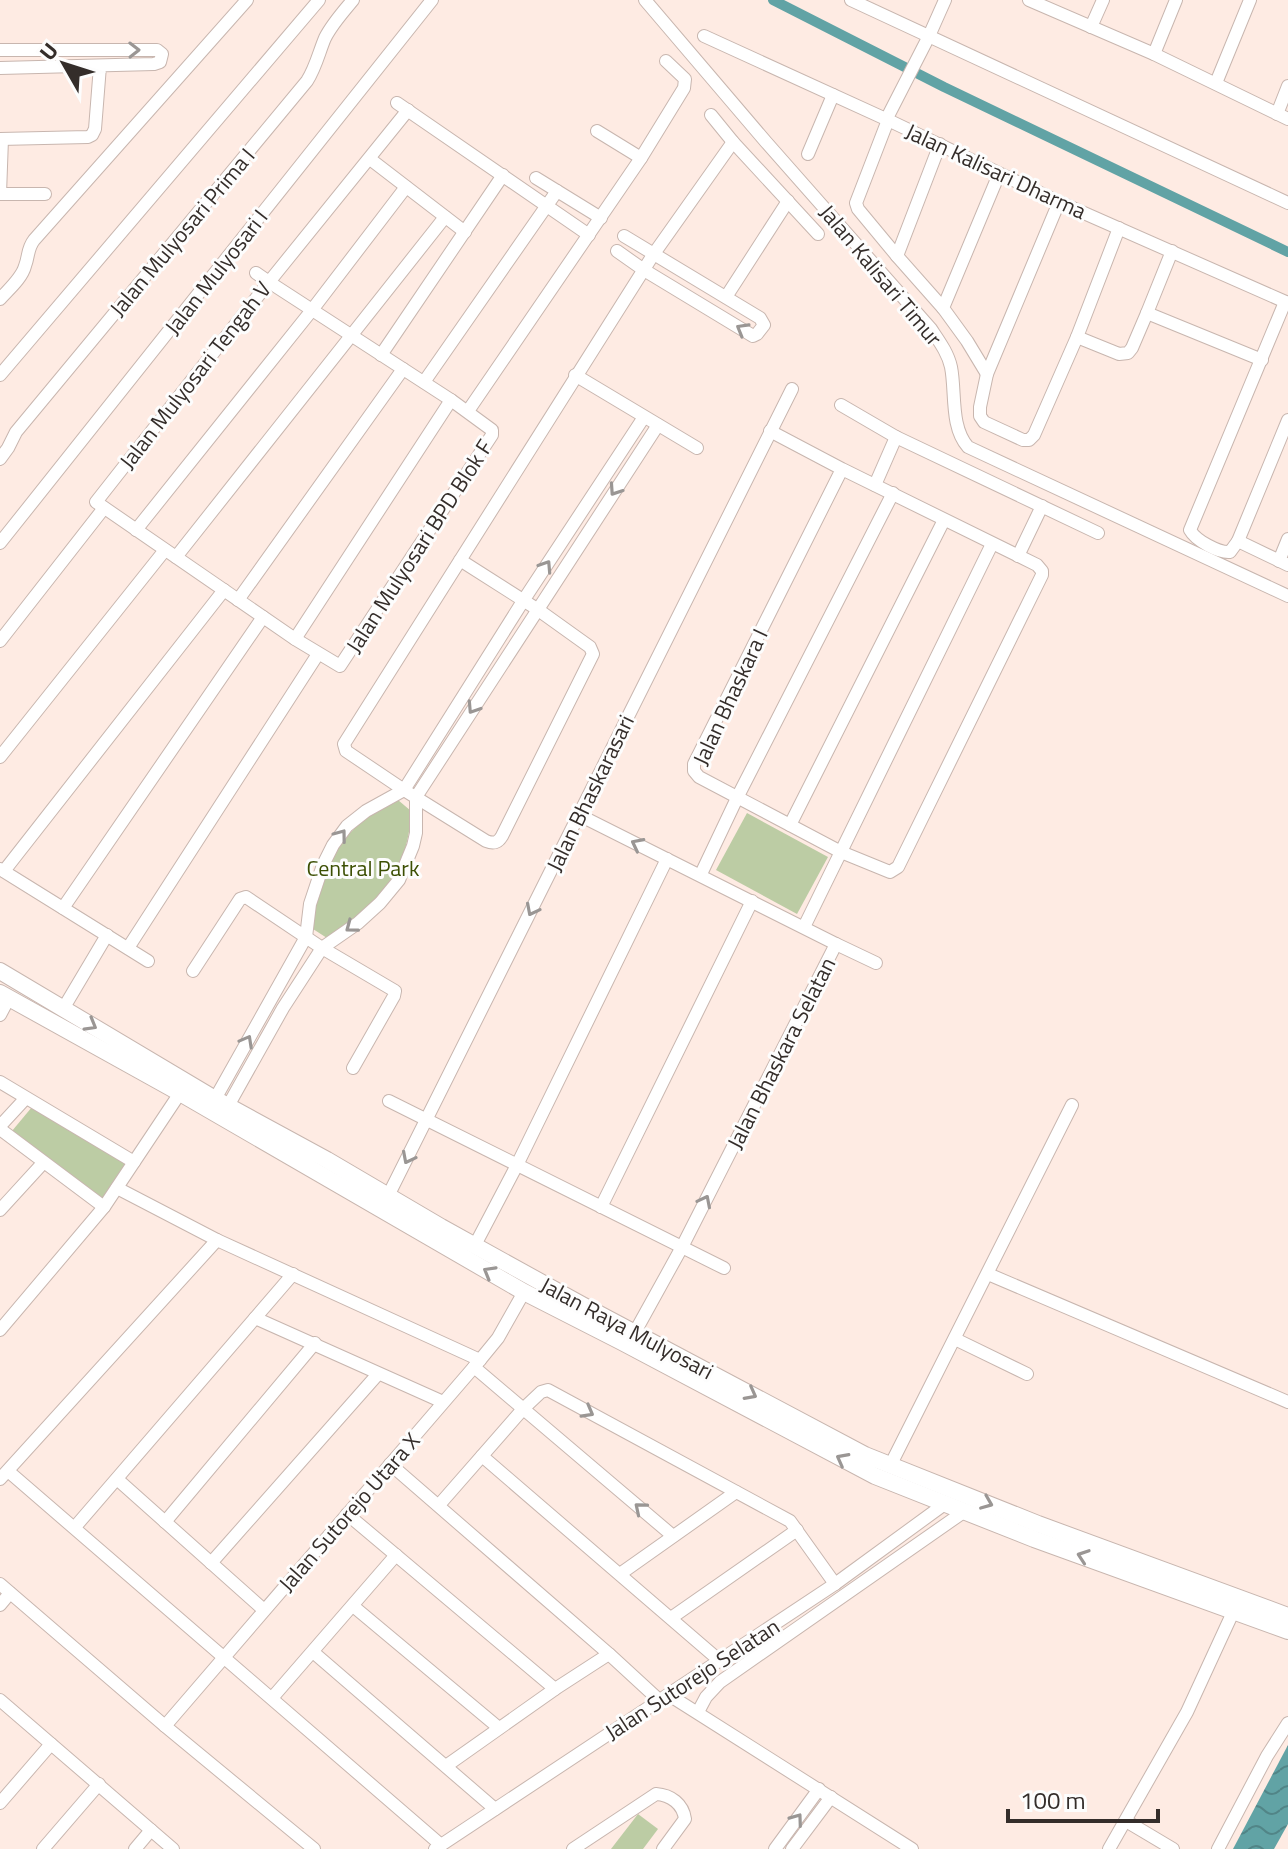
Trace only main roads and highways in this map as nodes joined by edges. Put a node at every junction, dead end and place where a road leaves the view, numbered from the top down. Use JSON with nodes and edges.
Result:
{"nodes":[{"id":1,"x":0,"y":971,"type":"edge"},
{"id":2,"x":5,"y":996,"type":"edge"},
{"id":3,"x":35,"y":1002,"type":"junction"},
{"id":4,"x":438,"y":1234,"type":"junction"},
{"id":5,"x":678,"y":1364,"type":"junction"},
{"id":6,"x":698,"y":1375,"type":"junction"},
{"id":7,"x":1036,"y":1531,"type":"junction"},
{"id":8,"x":1288,"y":1616,"type":"edge"},
{"id":9,"x":1288,"y":1631,"type":"edge"}],
"edges":[{"from":1,"to":3,"type":"main road","name":"Jalan Raya Mulyosari"},
{"from":2,"to":3,"type":"main road","name":"Jalan Raya Mulyosari"},
{"from":3,"to":4,"type":"main road","name":"Jalan Raya Mulyosari"},
{"from":3,"to":4,"type":"main road","name":"Jalan Raya Mulyosari","one_way":true},
{"from":5,"to":4,"type":"main road","name":"Jalan Raya Mulyosari","one_way":true},
{"from":4,"to":5,"type":"main road","name":"Jalan Raya Mulyosari"},
{"from":5,"to":6,"type":"main road","name":"Jalan Raya Mulyosari"},
{"from":6,"to":7,"type":"main road","name":"Jalan Raya Mulyosari","one_way":true},
{"from":7,"to":6,"type":"main road","name":"Jalan Raya Mulyosari","one_way":true},
{"from":7,"to":8,"type":"main road","name":"Jalan Raya Mulyosari"},
{"from":9,"to":7,"type":"main road","name":"Jalan Raya Mulyosari","one_way":true}]}
